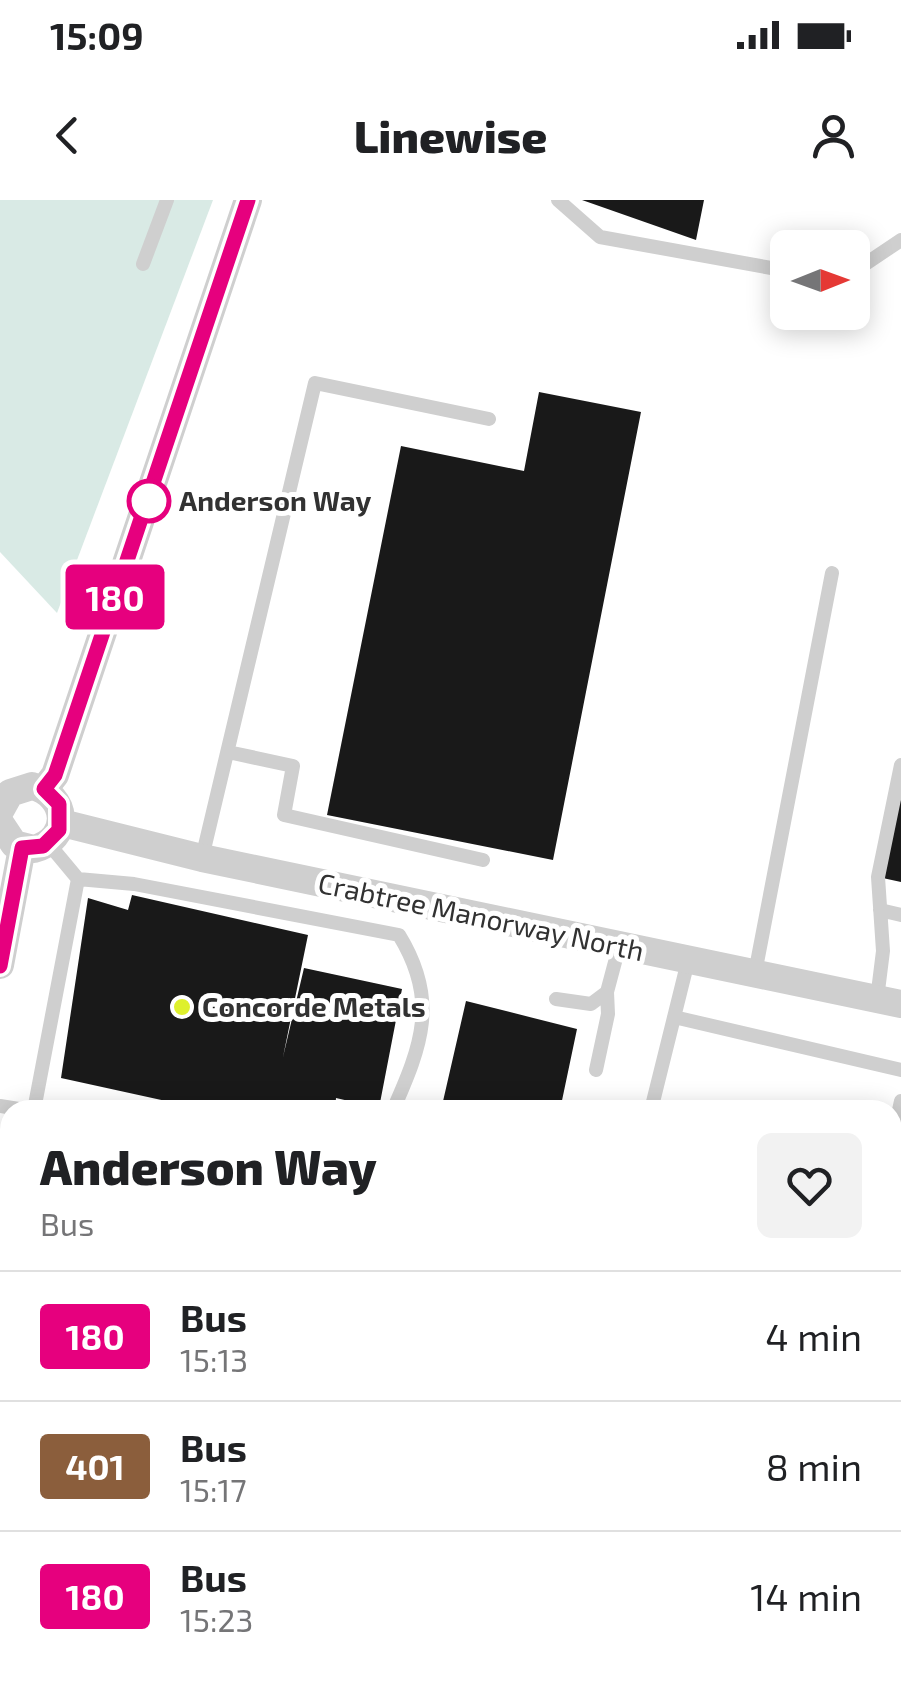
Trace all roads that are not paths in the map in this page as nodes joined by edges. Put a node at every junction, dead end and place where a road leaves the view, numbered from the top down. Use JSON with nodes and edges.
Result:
{"nodes":[{"id":1,"x":166,"y":200,"type":"edge"},
{"id":2,"x":248,"y":200,"type":"edge"},
{"id":3,"x":558,"y":200,"type":"edge"},
{"id":4,"x":901,"y":240,"type":"edge"},
{"id":5,"x":870,"y":261,"type":"edge"},
{"id":6,"x":143,"y":264,"type":"dead end"},
{"id":7,"x":770,"y":269,"type":"edge"},
{"id":8,"x":489,"y":419,"type":"dead end"},
{"id":9,"x":832,"y":573,"type":"dead end"},
{"id":10,"x":228,"y":752,"type":"junction"},
{"id":11,"x":901,"y":765,"type":"edge"},
{"id":12,"x":44,"y":789,"type":"junction"},
{"id":13,"x":0,"y":811,"type":"edge"},
{"id":14,"x":0,"y":823,"type":"edge"},
{"id":15,"x":44,"y":838,"type":"junction"},
{"id":16,"x":202,"y":858,"type":"junction"},
{"id":17,"x":484,"y":860,"type":"dead end"},
{"id":18,"x":78,"y":879,"type":"junction"},
{"id":19,"x":880,"y":910,"type":"junction"},
{"id":20,"x":901,"y":915,"type":"edge"},
{"id":21,"x":618,"y":947,"type":"junction"},
{"id":22,"x":688,"y":961,"type":"junction"},
{"id":23,"x":0,"y":965,"type":"edge"},
{"id":24,"x":755,"y":973,"type":"junction"},
{"id":25,"x":606,"y":992,"type":"junction"},
{"id":26,"x":556,"y":999,"type":"dead end"},
{"id":27,"x":889,"y":1001,"type":"edge"},
{"id":28,"x":674,"y":1017,"type":"junction"},
{"id":29,"x":596,"y":1070,"type":"dead end"},
{"id":30,"x":901,"y":1070,"type":"edge"},
{"id":31,"x":36,"y":1100,"type":"edge"},
{"id":32,"x":397,"y":1100,"type":"edge"},
{"id":33,"x":653,"y":1100,"type":"edge"}],
"edges":[{"from":1,"to":6,"type":"lane"},
{"from":2,"to":12,"type":"street"},
{"from":3,"to":7,"type":"lane"},
{"from":4,"to":5,"type":"lane"},
{"from":8,"to":10,"type":"lane"},
{"from":9,"to":24,"type":"lane"},
{"from":10,"to":16,"type":"lane"},
{"from":10,"to":17,"type":"lane"},
{"from":11,"to":19,"type":"lane"},
{"from":12,"to":13,"type":"street"},
{"from":12,"to":15,"type":"street"},
{"from":14,"to":15,"type":"street"},
{"from":15,"to":16,"type":"street","name":"Crabtree Manorway North"},
{"from":15,"to":18,"type":"lane"},
{"from":15,"to":23,"type":"street"},
{"from":16,"to":21,"type":"street","name":"Crabtree Manorway North"},
{"from":18,"to":31,"type":"lane"},
{"from":18,"to":32,"type":"lane"},
{"from":19,"to":20,"type":"lane"},
{"from":19,"to":27,"type":"lane"},
{"from":21,"to":22,"type":"street","name":"Crabtree Manorway North"},
{"from":21,"to":25,"type":"lane"},
{"from":22,"to":24,"type":"street","name":"Crabtree Manorway North"},
{"from":22,"to":28,"type":"lane"},
{"from":24,"to":27,"type":"street","name":"Crabtree Manorway North"},
{"from":25,"to":26,"type":"lane"},
{"from":25,"to":29,"type":"lane"},
{"from":28,"to":30,"type":"lane"},
{"from":28,"to":33,"type":"lane"}]}
